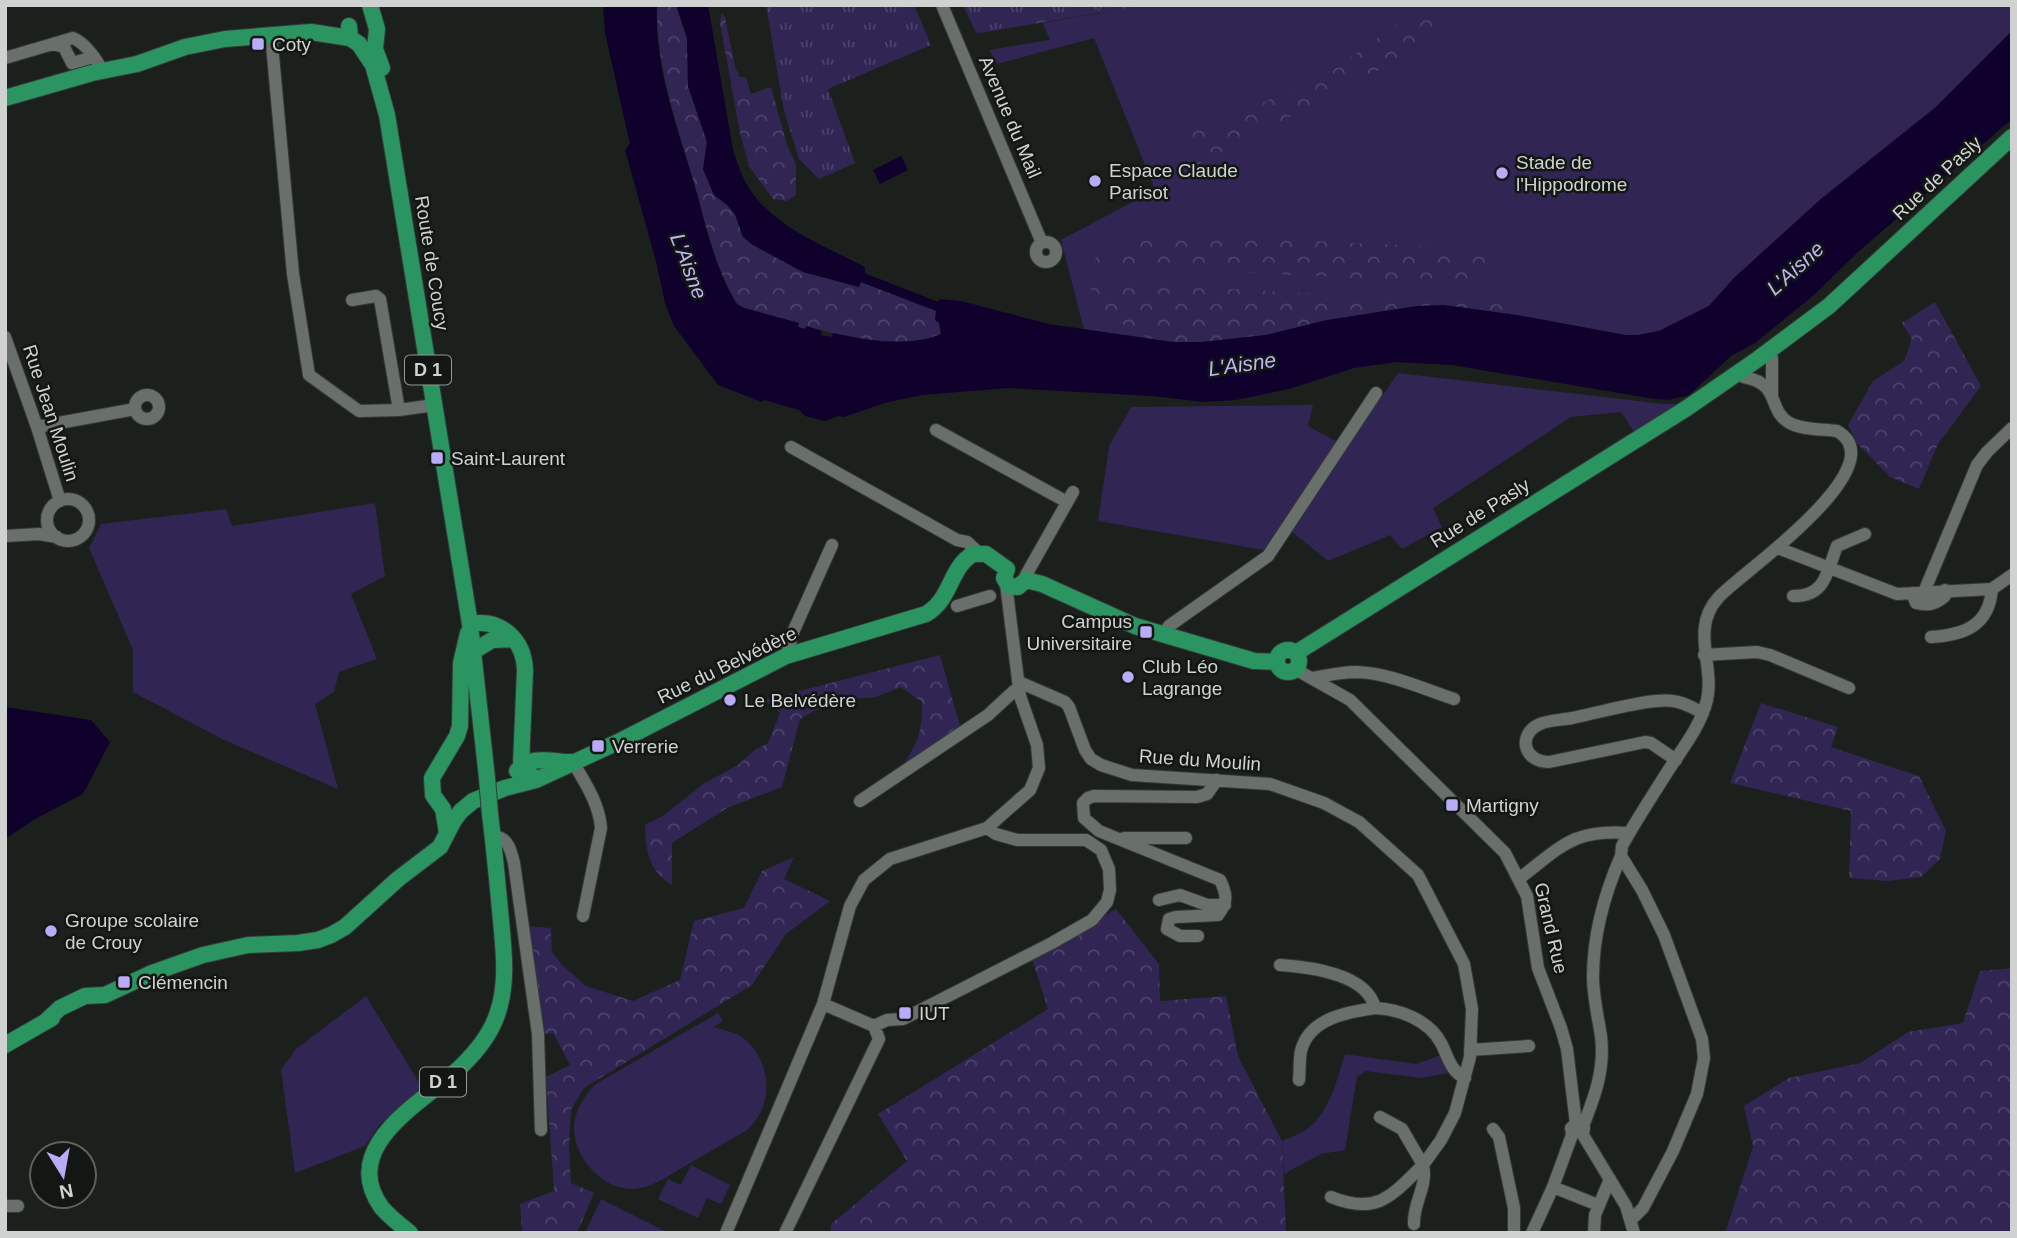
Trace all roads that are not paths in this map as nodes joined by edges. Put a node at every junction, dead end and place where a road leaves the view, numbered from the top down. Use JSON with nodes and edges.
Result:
{"nodes":[{"id":1,"x":942,"y":5,"type":"edge"},
{"id":2,"x":373,"y":21,"type":"edge"},
{"id":3,"x":355,"y":26,"type":"edge"},
{"id":4,"x":271,"y":34,"type":"junction"},
{"id":5,"x":53,"y":44,"type":"junction"},
{"id":6,"x":5,"y":58,"type":"edge"},
{"id":7,"x":96,"y":66,"type":"junction"},
{"id":8,"x":5,"y":98,"type":"edge"},
{"id":9,"x":387,"y":115,"type":"junction"},
{"id":10,"x":2012,"y":137,"type":"edge"},
{"id":11,"x":1042,"y":243,"type":"dead end"},
{"id":12,"x":352,"y":300,"type":"dead end"},
{"id":13,"x":1829,"y":306,"type":"junction"},
{"id":14,"x":5,"y":337,"type":"edge"},
{"id":15,"x":1772,"y":358,"type":"junction"},
{"id":16,"x":1744,"y":377,"type":"junction"},
{"id":17,"x":1376,"y":393,"type":"dead end"},
{"id":18,"x":1772,"y":395,"type":"junction"},
{"id":19,"x":434,"y":405,"type":"junction"},
{"id":20,"x":1687,"y":408,"type":"junction"},
{"id":21,"x":135,"y":409,"type":"dead end"},
{"id":22,"x":399,"y":411,"type":"junction"},
{"id":23,"x":37,"y":427,"type":"junction"},
{"id":24,"x":2012,"y":428,"type":"edge"},
{"id":25,"x":936,"y":430,"type":"dead end"},
{"id":26,"x":791,"y":447,"type":"dead end"},
{"id":27,"x":60,"y":501,"type":"junction"},
{"id":28,"x":43,"y":530,"type":"junction"},
{"id":29,"x":1865,"y":534,"type":"dead end"},
{"id":30,"x":5,"y":536,"type":"edge"},
{"id":31,"x":832,"y":545,"type":"dead end"},
{"id":32,"x":1778,"y":548,"type":"junction"},
{"id":33,"x":972,"y":556,"type":"junction"},
{"id":34,"x":1829,"y":567,"type":"junction"},
{"id":35,"x":2012,"y":575,"type":"edge"},
{"id":36,"x":1017,"y":579,"type":"junction"},
{"id":37,"x":1992,"y":589,"type":"junction"},
{"id":38,"x":1918,"y":592,"type":"junction"},
{"id":39,"x":990,"y":596,"type":"dead end"},
{"id":40,"x":1793,"y":596,"type":"dead end"},
{"id":41,"x":957,"y":606,"type":"dead end"},
{"id":42,"x":470,"y":624,"type":"junction"},
{"id":43,"x":1164,"y":634,"type":"junction"},
{"id":44,"x":1931,"y":637,"type":"dead end"},
{"id":45,"x":514,"y":639,"type":"junction"},
{"id":46,"x":474,"y":651,"type":"junction"},
{"id":47,"x":1704,"y":655,"type":"junction"},
{"id":48,"x":786,"y":656,"type":"junction"},
{"id":49,"x":1295,"y":661,"type":"junction"},
{"id":50,"x":1313,"y":678,"type":"junction"},
{"id":51,"x":1019,"y":686,"type":"junction"},
{"id":52,"x":1849,"y":688,"type":"dead end"},
{"id":53,"x":1454,"y":699,"type":"dead end"},
{"id":54,"x":1703,"y":713,"type":"junction"},
{"id":55,"x":521,"y":732,"type":"junction"},
{"id":56,"x":537,"y":759,"type":"junction"},
{"id":57,"x":1676,"y":760,"type":"junction"},
{"id":58,"x":573,"y":762,"type":"junction"},
{"id":59,"x":521,"y":765,"type":"junction"},
{"id":60,"x":536,"y":780,"type":"junction"},
{"id":61,"x":1217,"y":780,"type":"junction"},
{"id":62,"x":487,"y":786,"type":"junction"},
{"id":63,"x":505,"y":788,"type":"junction"},
{"id":64,"x":860,"y":801,"type":"dead end"},
{"id":65,"x":443,"y":809,"type":"junction"},
{"id":66,"x":461,"y":811,"type":"junction"},
{"id":67,"x":987,"y":828,"type":"junction"},
{"id":68,"x":447,"y":833,"type":"junction"},
{"id":69,"x":1629,"y":833,"type":"junction"},
{"id":70,"x":493,"y":836,"type":"junction"},
{"id":71,"x":1116,"y":838,"type":"junction"},
{"id":72,"x":1186,"y":838,"type":"dead end"},
{"id":73,"x":1621,"y":856,"type":"junction"},
{"id":74,"x":1520,"y":878,"type":"junction"},
{"id":75,"x":1159,"y":900,"type":"dead end"},
{"id":76,"x":1225,"y":905,"type":"junction"},
{"id":77,"x":583,"y":916,"type":"dead end"},
{"id":78,"x":1198,"y":936,"type":"dead end"},
{"id":79,"x":1279,"y":965,"type":"dead end"},
{"id":80,"x":823,"y":1004,"type":"junction"},
{"id":81,"x":1376,"y":1008,"type":"junction"},
{"id":82,"x":874,"y":1026,"type":"junction"},
{"id":83,"x":5,"y":1045,"type":"edge"},
{"id":84,"x":1529,"y":1046,"type":"dead end"},
{"id":85,"x":1471,"y":1050,"type":"junction"},
{"id":86,"x":1465,"y":1078,"type":"junction"},
{"id":87,"x":1299,"y":1080,"type":"dead end"},
{"id":88,"x":1380,"y":1117,"type":"dead end"},
{"id":89,"x":1493,"y":1129,"type":"dead end"},
{"id":90,"x":541,"y":1130,"type":"dead end"},
{"id":91,"x":1578,"y":1130,"type":"junction"},
{"id":92,"x":1423,"y":1165,"type":"junction"},
{"id":93,"x":1610,"y":1179,"type":"junction"},
{"id":94,"x":1553,"y":1187,"type":"junction"},
{"id":95,"x":1331,"y":1197,"type":"dead end"},
{"id":96,"x":1598,"y":1205,"type":"junction"},
{"id":97,"x":1414,"y":1224,"type":"dead end"},
{"id":98,"x":1632,"y":1226,"type":"edge"},
{"id":99,"x":410,"y":1233,"type":"edge"},
{"id":100,"x":726,"y":1233,"type":"edge"},
{"id":101,"x":785,"y":1233,"type":"edge"},
{"id":102,"x":1514,"y":1233,"type":"edge"},
{"id":103,"x":1532,"y":1233,"type":"edge"},
{"id":104,"x":1594,"y":1233,"type":"edge"}],
"edges":[{"from":1,"to":11,"type":"street","name":"Avenue du Mail"},
{"from":2,"to":3,"type":"main road"},
{"from":2,"to":3,"type":"main road"},
{"from":2,"to":9,"type":"main road","name":"Route de Coucy"},
{"from":3,"to":4,"type":"main road"},
{"from":3,"to":9,"type":"main road","name":"Route de Coucy"},
{"from":4,"to":7,"type":"main road"},
{"from":4,"to":22,"type":"street"},
{"from":5,"to":6,"type":"street"},
{"from":5,"to":7,"type":"street"},
{"from":5,"to":7,"type":"street"},
{"from":7,"to":8,"type":"main road"},
{"from":9,"to":19,"type":"main road","name":"Route de Coucy","number":"D 1"},
{"from":10,"to":13,"type":"main road","name":"Rue de Pasly"},
{"from":12,"to":22,"type":"street"},
{"from":13,"to":15,"type":"main road","name":"Rue de Pasly"},
{"from":13,"to":20,"type":"main road","name":"Rue de Pasly"},
{"from":14,"to":23,"type":"street","name":"Rue Jean Moulin"},
{"from":15,"to":16,"type":"main road","name":"Rue de Pasly"},
{"from":15,"to":18,"type":"street"},
{"from":16,"to":18,"type":"street"},
{"from":16,"to":20,"type":"main road","name":"Rue de Pasly"},
{"from":17,"to":43,"type":"street"},
{"from":18,"to":32,"type":"street"},
{"from":19,"to":22,"type":"street"},
{"from":19,"to":42,"type":"main road","name":"Route de Coucy","number":"D 1"},
{"from":20,"to":49,"type":"main road","name":"Rue de Pasly"},
{"from":21,"to":23,"type":"street"},
{"from":23,"to":27,"type":"street","name":"Rue Jean Moulin"},
{"from":24,"to":38,"type":"street"},
{"from":25,"to":36,"type":"street"},
{"from":26,"to":33,"type":"street"},
{"from":27,"to":28,"type":"street"},
{"from":27,"to":28,"type":"street"},
{"from":28,"to":30,"type":"street"},
{"from":29,"to":34,"type":"street"},
{"from":31,"to":48,"type":"street"},
{"from":32,"to":34,"type":"street"},
{"from":32,"to":47,"type":"street"},
{"from":33,"to":36,"type":"main road"},
{"from":33,"to":48,"type":"main road","name":"Rue du Belvédère"},
{"from":34,"to":38,"type":"street"},
{"from":34,"to":40,"type":"street"},
{"from":35,"to":37,"type":"street"},
{"from":36,"to":43,"type":"main road"},
{"from":36,"to":51,"type":"street"},
{"from":37,"to":38,"type":"street"},
{"from":37,"to":44,"type":"street"},
{"from":39,"to":41,"type":"street"},
{"from":42,"to":45,"type":"main road"},
{"from":42,"to":46,"type":"main road","number":"D 1"},
{"from":42,"to":65,"type":"main road"},
{"from":43,"to":49,"type":"main road","name":"Rue de Pasly"},
{"from":45,"to":46,"type":"main road"},
{"from":45,"to":55,"type":"main road"},
{"from":46,"to":62,"type":"main road","number":"D 1"},
{"from":47,"to":52,"type":"street"},
{"from":47,"to":54,"type":"street"},
{"from":48,"to":58,"type":"main road","name":"Rue du Belvédère"},
{"from":49,"to":50,"type":"street","name":"Grand Rue"},
{"from":50,"to":53,"type":"street"},
{"from":50,"to":74,"type":"street","name":"Grand Rue"},
{"from":51,"to":61,"type":"street","name":"Rue du Moulin"},
{"from":51,"to":64,"type":"street"},
{"from":51,"to":67,"type":"street"},
{"from":54,"to":57,"type":"street"},
{"from":54,"to":57,"type":"street"},
{"from":55,"to":56,"type":"main road"},
{"from":55,"to":59,"type":"main road"},
{"from":56,"to":58,"type":"main road"},
{"from":56,"to":59,"type":"main road"},
{"from":56,"to":60,"type":"main road"},
{"from":57,"to":69,"type":"street"},
{"from":58,"to":60,"type":"main road","name":"Rue du Belvédère"},
{"from":58,"to":77,"type":"street"},
{"from":59,"to":60,"type":"main road"},
{"from":59,"to":63,"type":"main road"},
{"from":60,"to":63,"type":"main road","name":"Rue du Belvédère"},
{"from":61,"to":71,"type":"street"},
{"from":61,"to":85,"type":"street","name":"Rue du Moulin"},
{"from":62,"to":63,"type":"main road","name":"Rue du Belvédère"},
{"from":62,"to":66,"type":"main road","name":"Rue du Belvédère"},
{"from":62,"to":70,"type":"main road","number":"D 1","bridge":true},
{"from":65,"to":66,"type":"main road"},
{"from":65,"to":68,"type":"main road"},
{"from":66,"to":68,"type":"main road"},
{"from":67,"to":80,"type":"street"},
{"from":67,"to":82,"type":"street"},
{"from":68,"to":83,"type":"main road"},
{"from":69,"to":73,"type":"street"},
{"from":69,"to":74,"type":"street"},
{"from":70,"to":90,"type":"street"},
{"from":70,"to":99,"type":"main road","number":"D 1"},
{"from":71,"to":72,"type":"street"},
{"from":71,"to":76,"type":"street"},
{"from":73,"to":91,"type":"street"},
{"from":73,"to":98,"type":"street"},
{"from":74,"to":91,"type":"street","name":"Grand Rue"},
{"from":75,"to":76,"type":"street"},
{"from":76,"to":78,"type":"street"},
{"from":79,"to":81,"type":"street"},
{"from":80,"to":82,"type":"street"},
{"from":80,"to":100,"type":"street"},
{"from":81,"to":86,"type":"street"},
{"from":81,"to":87,"type":"street"},
{"from":82,"to":101,"type":"street"},
{"from":84,"to":85,"type":"street"},
{"from":85,"to":86,"type":"street","name":"Rue du Moulin"},
{"from":86,"to":92,"type":"street","name":"Rue du Moulin"},
{"from":88,"to":92,"type":"street"},
{"from":89,"to":102,"type":"street"},
{"from":91,"to":93,"type":"street"},
{"from":91,"to":94,"type":"street"},
{"from":92,"to":95,"type":"street","name":"Rue du Moulin"},
{"from":92,"to":97,"type":"street"},
{"from":93,"to":96,"type":"street"},
{"from":93,"to":98,"type":"street"},
{"from":94,"to":96,"type":"street"},
{"from":94,"to":103,"type":"street"},
{"from":96,"to":104,"type":"street"}]}
